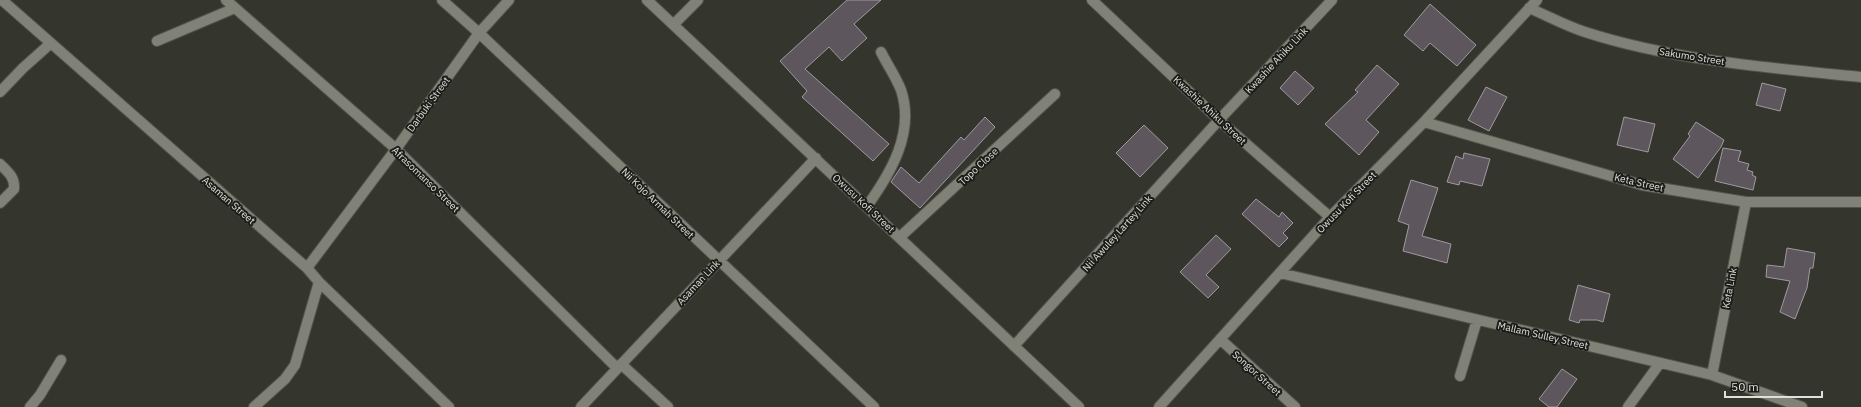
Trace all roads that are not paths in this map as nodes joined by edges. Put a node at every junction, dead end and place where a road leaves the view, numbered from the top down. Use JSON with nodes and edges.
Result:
{"nodes":[{"id":1,"x":2,"y":0,"type":"edge"},
{"id":2,"x":226,"y":0,"type":"edge"},
{"id":3,"x":442,"y":0,"type":"edge"},
{"id":4,"x":509,"y":0,"type":"edge"},
{"id":5,"x":647,"y":0,"type":"edge"},
{"id":6,"x":698,"y":0,"type":"edge"},
{"id":7,"x":1092,"y":0,"type":"edge"},
{"id":8,"x":1332,"y":0,"type":"edge"},
{"id":9,"x":1537,"y":0,"type":"edge"},
{"id":10,"x":235,"y":8,"type":"junction"},
{"id":11,"x":1529,"y":8,"type":"junction"},
{"id":12,"x":674,"y":24,"type":"junction"},
{"id":13,"x":479,"y":33,"type":"junction"},
{"id":14,"x":157,"y":41,"type":"dead end"},
{"id":15,"x":51,"y":43,"type":"junction"},
{"id":16,"x":881,"y":52,"type":"dead end"},
{"id":17,"x":1861,"y":77,"type":"edge"},
{"id":18,"x":0,"y":92,"type":"edge"},
{"id":19,"x":1055,"y":94,"type":"dead end"},
{"id":20,"x":1219,"y":120,"type":"junction"},
{"id":21,"x":1424,"y":122,"type":"junction"},
{"id":22,"x":396,"y":149,"type":"junction"},
{"id":23,"x":816,"y":158,"type":"junction"},
{"id":24,"x":0,"y":164,"type":"edge"},
{"id":25,"x":1746,"y":202,"type":"junction"},
{"id":26,"x":1861,"y":202,"type":"edge"},
{"id":27,"x":0,"y":203,"type":"edge"},
{"id":28,"x":867,"y":206,"type":"junction"},
{"id":29,"x":1330,"y":217,"type":"junction"},
{"id":30,"x":900,"y":238,"type":"junction"},
{"id":31,"x":718,"y":260,"type":"junction"},
{"id":32,"x":307,"y":268,"type":"junction"},
{"id":33,"x":1280,"y":273,"type":"junction"},
{"id":34,"x":319,"y":282,"type":"junction"},
{"id":35,"x":1478,"y":320,"type":"junction"},
{"id":36,"x":1220,"y":339,"type":"junction"},
{"id":37,"x":1014,"y":346,"type":"junction"},
{"id":38,"x":61,"y":360,"type":"dead end"},
{"id":39,"x":1660,"y":363,"type":"junction"},
{"id":40,"x":619,"y":366,"type":"junction"},
{"id":41,"x":1712,"y":375,"type":"junction"},
{"id":42,"x":1460,"y":376,"type":"dead end"},
{"id":43,"x":30,"y":407,"type":"edge"},
{"id":44,"x":254,"y":407,"type":"edge"},
{"id":45,"x":449,"y":407,"type":"edge"},
{"id":46,"x":581,"y":407,"type":"edge"},
{"id":47,"x":668,"y":407,"type":"edge"},
{"id":48,"x":874,"y":407,"type":"edge"},
{"id":49,"x":1079,"y":407,"type":"edge"},
{"id":50,"x":1159,"y":407,"type":"edge"},
{"id":51,"x":1295,"y":407,"type":"edge"},
{"id":52,"x":1628,"y":407,"type":"edge"},
{"id":53,"x":1802,"y":407,"type":"edge"}],
"edges":[{"from":1,"to":15,"type":"street","name":"Asaman Street"},
{"from":2,"to":10,"type":"street","name":"Afrasomanso Street"},
{"from":3,"to":13,"type":"street","name":"Nii Kojo Armah Street"},
{"from":4,"to":13,"type":"street","name":"Darbuki Street"},
{"from":5,"to":12,"type":"street","name":"Owusu Kofi Street"},
{"from":6,"to":12,"type":"street"},
{"from":7,"to":20,"type":"street","name":"Kwashie Ahiku Street"},
{"from":8,"to":20,"type":"street","name":"Kwashie Ahiku Link"},
{"from":9,"to":11,"type":"street","name":"Owusu Kofi Street"},
{"from":10,"to":14,"type":"street"},
{"from":10,"to":22,"type":"street","name":"Afrasomanso Street"},
{"from":11,"to":17,"type":"street","name":"Sakumo Street"},
{"from":11,"to":21,"type":"street","name":"Owusu Kofi Street"},
{"from":12,"to":23,"type":"street","name":"Owusu Kofi Street"},
{"from":13,"to":22,"type":"street","name":"Darbuki Street"},
{"from":13,"to":31,"type":"street","name":"Nii Kojo Armah Street"},
{"from":15,"to":18,"type":"street"},
{"from":15,"to":32,"type":"street","name":"Asaman Street"},
{"from":16,"to":28,"type":"street"},
{"from":19,"to":30,"type":"street","name":"Topo Close"},
{"from":20,"to":29,"type":"street","name":"Kwashie Ahiku Street"},
{"from":20,"to":37,"type":"street","name":"Nii Awuley Lartey Link"},
{"from":21,"to":25,"type":"street","name":"Keta Street"},
{"from":21,"to":29,"type":"street","name":"Owusu Kofi Street"},
{"from":22,"to":32,"type":"street","name":"Darbuki Street"},
{"from":22,"to":40,"type":"street","name":"Afrasomanso Street"},
{"from":23,"to":28,"type":"street","name":"Owusu Kofi Street"},
{"from":23,"to":31,"type":"street","name":"Asaman Link"},
{"from":24,"to":27,"type":"street"},
{"from":25,"to":26,"type":"street","name":"Keta Street"},
{"from":25,"to":41,"type":"street","name":"Keta Link"},
{"from":28,"to":30,"type":"street","name":"Owusu Kofi Street"},
{"from":29,"to":33,"type":"street","name":"Owusu Kofi Street"},
{"from":30,"to":37,"type":"street","name":"Owusu Kofi Street"},
{"from":31,"to":40,"type":"street","name":"Asaman Link"},
{"from":31,"to":48,"type":"street","name":"Nii Kojo Armah Street"},
{"from":32,"to":34,"type":"street","name":"Asaman Street"},
{"from":33,"to":35,"type":"street","name":"Mallam Sulley Street"},
{"from":33,"to":36,"type":"street","name":"Owusu Kofi Street"},
{"from":34,"to":44,"type":"street"},
{"from":34,"to":45,"type":"street","name":"Asaman Street"},
{"from":35,"to":39,"type":"street","name":"Mallam Sulley Street"},
{"from":35,"to":42,"type":"street"},
{"from":36,"to":50,"type":"street","name":"Owusu Kofi Street"},
{"from":36,"to":51,"type":"street","name":"Songor Street"},
{"from":37,"to":49,"type":"street","name":"Owusu Kofi Street"},
{"from":38,"to":43,"type":"street"},
{"from":39,"to":41,"type":"street","name":"Mallam Sulley Street"},
{"from":39,"to":52,"type":"street"},
{"from":40,"to":46,"type":"street","name":"Asaman Link"},
{"from":40,"to":47,"type":"street","name":"Afrasomanso Street"},
{"from":41,"to":53,"type":"street","name":"Mallam Sulley Street"}]}
